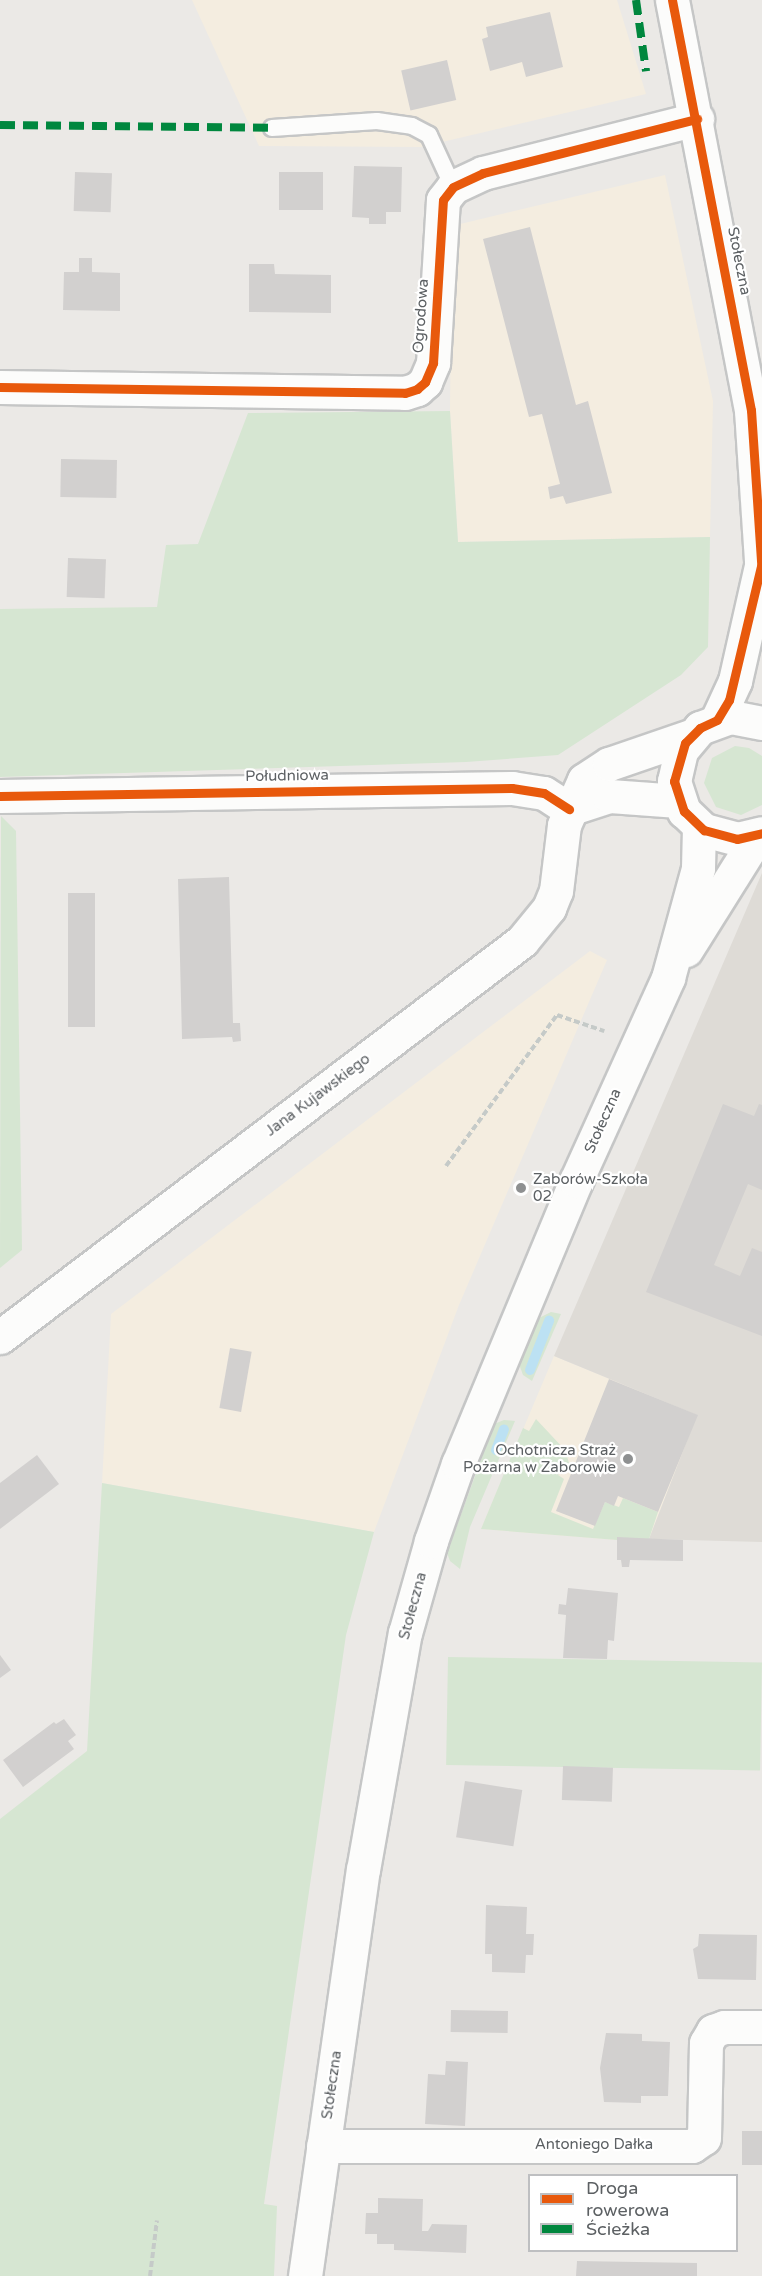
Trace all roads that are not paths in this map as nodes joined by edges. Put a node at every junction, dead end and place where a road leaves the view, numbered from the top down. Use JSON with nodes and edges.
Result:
{"nodes":[{"id":1,"x":672,"y":0,"type":"edge"},
{"id":2,"x":697,"y":119,"type":"junction"},
{"id":3,"x":272,"y":128,"type":"dead end"},
{"id":4,"x":453,"y":187,"type":"junction"},
{"id":5,"x":0,"y":387,"type":"edge"},
{"id":6,"x":761,"y":571,"type":"edge"},
{"id":7,"x":762,"y":723,"type":"edge"},
{"id":8,"x":704,"y":728,"type":"junction"},
{"id":9,"x":0,"y":796,"type":"edge"},
{"id":10,"x":679,"y":801,"type":"junction"},
{"id":11,"x":569,"y":809,"type":"junction"},
{"id":12,"x":699,"y":826,"type":"junction"},
{"id":13,"x":760,"y":834,"type":"edge"},
{"id":14,"x":668,"y":978,"type":"junction"},
{"id":15,"x":0,"y":1337,"type":"edge"},
{"id":16,"x":762,"y":2027,"type":"edge"},
{"id":17,"x":323,"y":2146,"type":"junction"},
{"id":18,"x":305,"y":2276,"type":"edge"}],
"edges":[{"from":1,"to":2,"type":"main road","name":"Stołeczna"},
{"from":2,"to":4,"type":"main road"},
{"from":2,"to":6,"type":"main road","name":"Stołeczna"},
{"from":3,"to":4,"type":"lane"},
{"from":4,"to":5,"type":"main road","name":"Ogrodowa"},
{"from":6,"to":8,"type":"main road","name":"Stołeczna"},
{"from":7,"to":8,"type":"main road","name":"Jana Kujawskiego"},
{"from":8,"to":10,"type":"main road","name":"Stołeczna"},
{"from":8,"to":11,"type":"main road","name":"Jana Kujawskiego"},
{"from":9,"to":11,"type":"main road","name":"Południowa"},
{"from":10,"to":11,"type":"main road"},
{"from":10,"to":12,"type":"main road"},
{"from":11,"to":15,"type":"main road","name":"Jana Kujawskiego"},
{"from":12,"to":13,"type":"main road"},
{"from":12,"to":14,"type":"main road","name":"Stołeczna"},
{"from":13,"to":14,"type":"main road","name":"Stołeczna"},
{"from":14,"to":17,"type":"main road","name":"Stołeczna"},
{"from":16,"to":17,"type":"main road","name":"Antoniego Dałka"},
{"from":17,"to":18,"type":"main road","name":"Stołeczna"}]}
